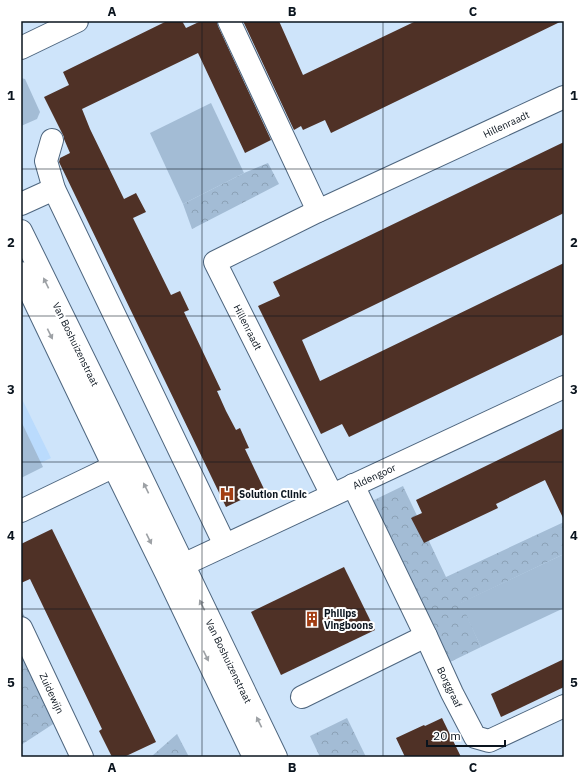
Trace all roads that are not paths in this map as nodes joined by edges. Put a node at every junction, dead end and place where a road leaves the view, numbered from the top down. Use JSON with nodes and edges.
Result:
{"nodes":[{"id":1,"x":77,"y":21,"type":"edge"},
{"id":2,"x":229,"y":21,"type":"edge"},
{"id":3,"x":21,"y":48,"type":"edge"},
{"id":4,"x":564,"y":97,"type":"edge"},
{"id":5,"x":52,"y":140,"type":"dead end"},
{"id":6,"x":54,"y":189,"type":"junction"},
{"id":7,"x":21,"y":204,"type":"edge"},
{"id":8,"x":318,"y":211,"type":"junction"},
{"id":9,"x":21,"y":231,"type":"edge"},
{"id":10,"x":21,"y":273,"type":"edge"},
{"id":11,"x":564,"y":387,"type":"edge"},
{"id":12,"x":123,"y":462,"type":"junction"},
{"id":13,"x":353,"y":485,"type":"junction"},
{"id":14,"x":332,"y":495,"type":"junction"},
{"id":15,"x":21,"y":511,"type":"edge"},
{"id":16,"x":225,"y":545,"type":"junction"},
{"id":17,"x":175,"y":569,"type":"junction"},
{"id":18,"x":21,"y":628,"type":"edge"},
{"id":19,"x":426,"y":636,"type":"junction"},
{"id":20,"x":302,"y":697,"type":"dead end"},
{"id":21,"x":564,"y":706,"type":"edge"},
{"id":22,"x":81,"y":757,"type":"edge"},
{"id":23,"x":254,"y":757,"type":"edge"},
{"id":24,"x":276,"y":757,"type":"edge"}],
"edges":[{"from":1,"to":3,"type":"street"},
{"from":2,"to":8,"type":"street"},
{"from":4,"to":8,"type":"street","name":"Hillenraadt"},
{"from":5,"to":6,"type":"street"},
{"from":6,"to":7,"type":"street"},
{"from":6,"to":16,"type":"street"},
{"from":8,"to":14,"type":"street","name":"Hillenraadt"},
{"from":12,"to":9,"type":"street","name":"Van Boshuizenstraat","one_way":true},
{"from":10,"to":12,"type":"street","name":"Van Boshuizenstraat","one_way":true},
{"from":11,"to":13,"type":"street","name":"Aldengoor"},
{"from":12,"to":15,"type":"street"},
{"from":12,"to":17,"type":"street","name":"Van Boshuizenstraat"},
{"from":13,"to":14,"type":"street","name":"Aldengoor"},
{"from":13,"to":19,"type":"street","name":"Borggraaf"},
{"from":14,"to":16,"type":"street","name":"Aldengoor"},
{"from":16,"to":17,"type":"street","name":"Aldengoor"},
{"from":17,"to":23,"type":"street","name":"Van Boshuizenstraat","one_way":true},
{"from":24,"to":17,"type":"street","name":"Van Boshuizenstraat","one_way":true},
{"from":18,"to":22,"type":"street","name":"Zuidewijn"},
{"from":19,"to":20,"type":"street"},
{"from":19,"to":21,"type":"street","name":"Borggraaf"}]}
